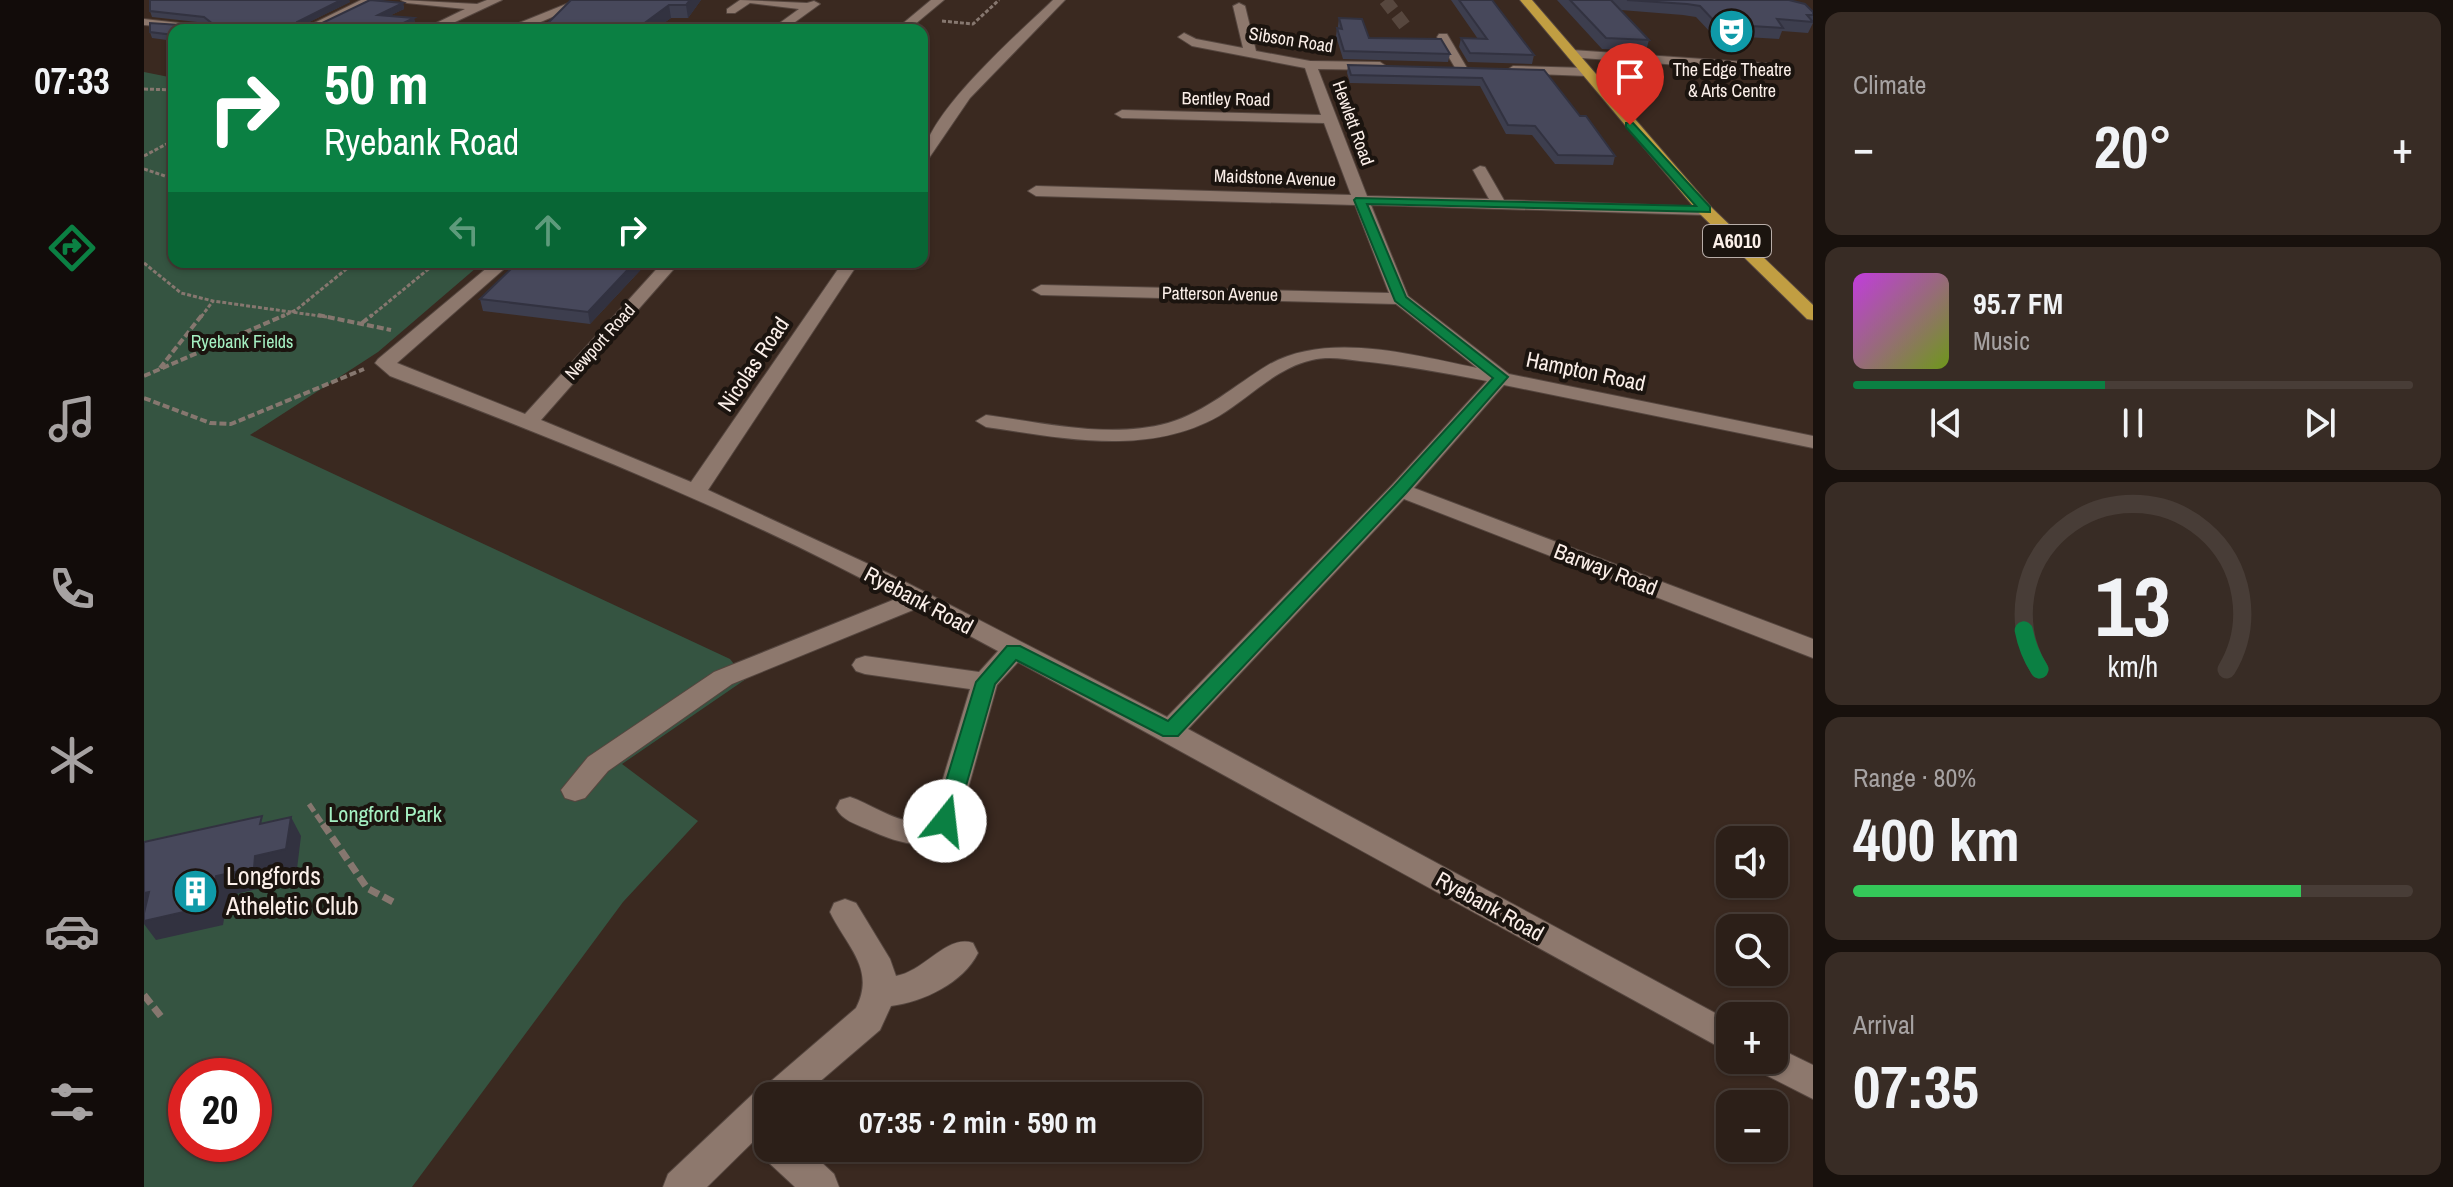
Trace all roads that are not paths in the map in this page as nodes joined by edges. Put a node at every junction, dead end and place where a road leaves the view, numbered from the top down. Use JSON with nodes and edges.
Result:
{"nodes":[{"id":1,"x":370,"y":0,"type":"edge"},
{"id":2,"x":407,"y":0,"type":"edge"},
{"id":3,"x":496,"y":0,"type":"edge"},
{"id":4,"x":586,"y":0,"type":"edge"},
{"id":5,"x":749,"y":0,"type":"edge"},
{"id":6,"x":938,"y":0,"type":"edge"},
{"id":7,"x":1059,"y":0,"type":"edge"},
{"id":8,"x":1526,"y":0,"type":"edge"},
{"id":9,"x":814,"y":3,"type":"edge"},
{"id":10,"x":1239,"y":6,"type":"dead end"},
{"id":11,"x":475,"y":7,"type":"junction"},
{"id":12,"x":731,"y":11,"type":"dead end"},
{"id":13,"x":144,"y":22,"type":"edge"},
{"id":14,"x":319,"y":24,"type":"edge"},
{"id":15,"x":440,"y":24,"type":"edge"},
{"id":16,"x":526,"y":24,"type":"edge"},
{"id":17,"x":784,"y":24,"type":"edge"},
{"id":18,"x":908,"y":24,"type":"edge"},
{"id":19,"x":168,"y":25,"type":"edge"},
{"id":20,"x":1184,"y":37,"type":"dead end"},
{"id":21,"x":1443,"y":37,"type":"edge"},
{"id":22,"x":1250,"y":52,"type":"junction"},
{"id":23,"x":1572,"y":54,"type":"junction"},
{"id":24,"x":1310,"y":65,"type":"junction"},
{"id":25,"x":1401,"y":67,"type":"edge"},
{"id":26,"x":1446,"y":68,"type":"edge"},
{"id":27,"x":1461,"y":68,"type":"junction"},
{"id":28,"x":1776,"y":68,"type":"dead end"},
{"id":29,"x":1477,"y":69,"type":"edge"},
{"id":30,"x":1493,"y":69,"type":"edge"},
{"id":31,"x":1587,"y":72,"type":"junction"},
{"id":32,"x":1122,"y":114,"type":"dead end"},
{"id":33,"x":1329,"y":119,"type":"junction"},
{"id":34,"x":928,"y":149,"type":"edge"},
{"id":35,"x":1480,"y":170,"type":"dead end"},
{"id":36,"x":1036,"y":191,"type":"dead end"},
{"id":37,"x":1360,"y":200,"type":"junction"},
{"id":38,"x":1499,"y":204,"type":"junction"},
{"id":39,"x":1705,"y":210,"type":"junction"},
{"id":40,"x":497,"y":268,"type":"edge"},
{"id":41,"x":667,"y":268,"type":"edge"},
{"id":42,"x":847,"y":268,"type":"edge"},
{"id":43,"x":1041,"y":290,"type":"dead end"},
{"id":44,"x":1400,"y":299,"type":"junction"},
{"id":45,"x":1813,"y":315,"type":"edge"},
{"id":46,"x":1501,"y":377,"type":"junction"},
{"id":47,"x":986,"y":421,"type":"dead end"},
{"id":48,"x":528,"y":422,"type":"junction"},
{"id":49,"x":1813,"y":442,"type":"edge"},
{"id":50,"x":1400,"y":490,"type":"junction"},
{"id":51,"x":695,"y":492,"type":"junction"},
{"id":52,"x":917,"y":599,"type":"junction"},
{"id":53,"x":1813,"y":649,"type":"edge"},
{"id":54,"x":1014,"y":650,"type":"junction"},
{"id":55,"x":865,"y":665,"type":"dead end"},
{"id":56,"x":985,"y":682,"type":"junction"},
{"id":57,"x":1170,"y":731,"type":"junction"},
{"id":58,"x":575,"y":790,"type":"dead end"},
{"id":59,"x":850,"y":808,"type":"dead end"},
{"id":60,"x":845,"y":912,"type":"dead end"},
{"id":61,"x":962,"y":953,"type":"dead end"},
{"id":62,"x":881,"y":992,"type":"junction"},
{"id":63,"x":1716,"y":1030,"type":"edge"},
{"id":64,"x":1788,"y":1070,"type":"edge"},
{"id":65,"x":794,"y":1082,"type":"edge"},
{"id":66,"x":1813,"y":1083,"type":"edge"},
{"id":67,"x":754,"y":1127,"type":"edge"},
{"id":68,"x":795,"y":1162,"type":"edge"},
{"id":69,"x":681,"y":1187,"type":"edge"},
{"id":70,"x":821,"y":1187,"type":"edge"}],
"edges":[{"from":1,"to":14,"type":"street"},
{"from":2,"to":11,"type":"street"},
{"from":3,"to":11,"type":"street"},
{"from":4,"to":16,"type":"street"},
{"from":5,"to":9,"type":"street"},
{"from":5,"to":12,"type":"street"},
{"from":6,"to":18,"type":"street"},
{"from":7,"to":34,"type":"street"},
{"from":8,"to":23,"type":"highway","number":"A6010"},
{"from":9,"to":17,"type":"street"},
{"from":10,"to":22,"type":"street"},
{"from":11,"to":15,"type":"street"},
{"from":13,"to":19,"type":"street"},
{"from":20,"to":22,"type":"street","name":"Sibson Road"},
{"from":21,"to":27,"type":"street"},
{"from":22,"to":24,"type":"street","name":"Sibson Road"},
{"from":23,"to":28,"type":"street"},
{"from":23,"to":31,"type":"highway","number":"A6010"},
{"from":24,"to":25,"type":"street","name":"Sibson Road"},
{"from":24,"to":33,"type":"street","name":"Hewlett Road"},
{"from":26,"to":27,"type":"street"},
{"from":27,"to":29,"type":"street"},
{"from":30,"to":31,"type":"street"},
{"from":31,"to":39,"type":"highway","number":"A6010"},
{"from":32,"to":33,"type":"street","name":"Bentley Road"},
{"from":33,"to":37,"type":"street","name":"Hewlett Road"},
{"from":35,"to":38,"type":"street"},
{"from":36,"to":37,"type":"street","name":"Maidstone Avenue"},
{"from":37,"to":38,"type":"street","name":"Maidstone Avenue"},
{"from":37,"to":44,"type":"street","name":"Hewlett Road"},
{"from":38,"to":39,"type":"street","name":"Maidstone Avenue"},
{"from":39,"to":45,"type":"highway","number":"A6010"},
{"from":40,"to":48,"type":"street","name":"Ryebank Road"},
{"from":41,"to":48,"type":"street","name":"Newport Road"},
{"from":42,"to":51,"type":"street","name":"Nicolas Road"},
{"from":43,"to":44,"type":"street","name":"Patterson Avenue"},
{"from":44,"to":46,"type":"street"},
{"from":46,"to":47,"type":"street","name":"Hampton Road"},
{"from":46,"to":49,"type":"street","name":"Hampton Road"},
{"from":46,"to":50,"type":"street"},
{"from":48,"to":51,"type":"street","name":"Ryebank Road"},
{"from":50,"to":53,"type":"street","name":"Barway Road"},
{"from":50,"to":57,"type":"street"},
{"from":51,"to":52,"type":"street","name":"Ryebank Road"},
{"from":52,"to":54,"type":"street","name":"Ryebank Road"},
{"from":52,"to":58,"type":"street"},
{"from":54,"to":56,"type":"street"},
{"from":54,"to":57,"type":"street","name":"Ryebank Road"},
{"from":55,"to":56,"type":"street"},
{"from":56,"to":59,"type":"street"},
{"from":57,"to":63,"type":"street","name":"Ryebank Road"},
{"from":60,"to":62,"type":"street"},
{"from":61,"to":62,"type":"street"},
{"from":62,"to":65,"type":"street"},
{"from":64,"to":66,"type":"street"},
{"from":67,"to":69,"type":"street"},
{"from":68,"to":70,"type":"street"}]}
